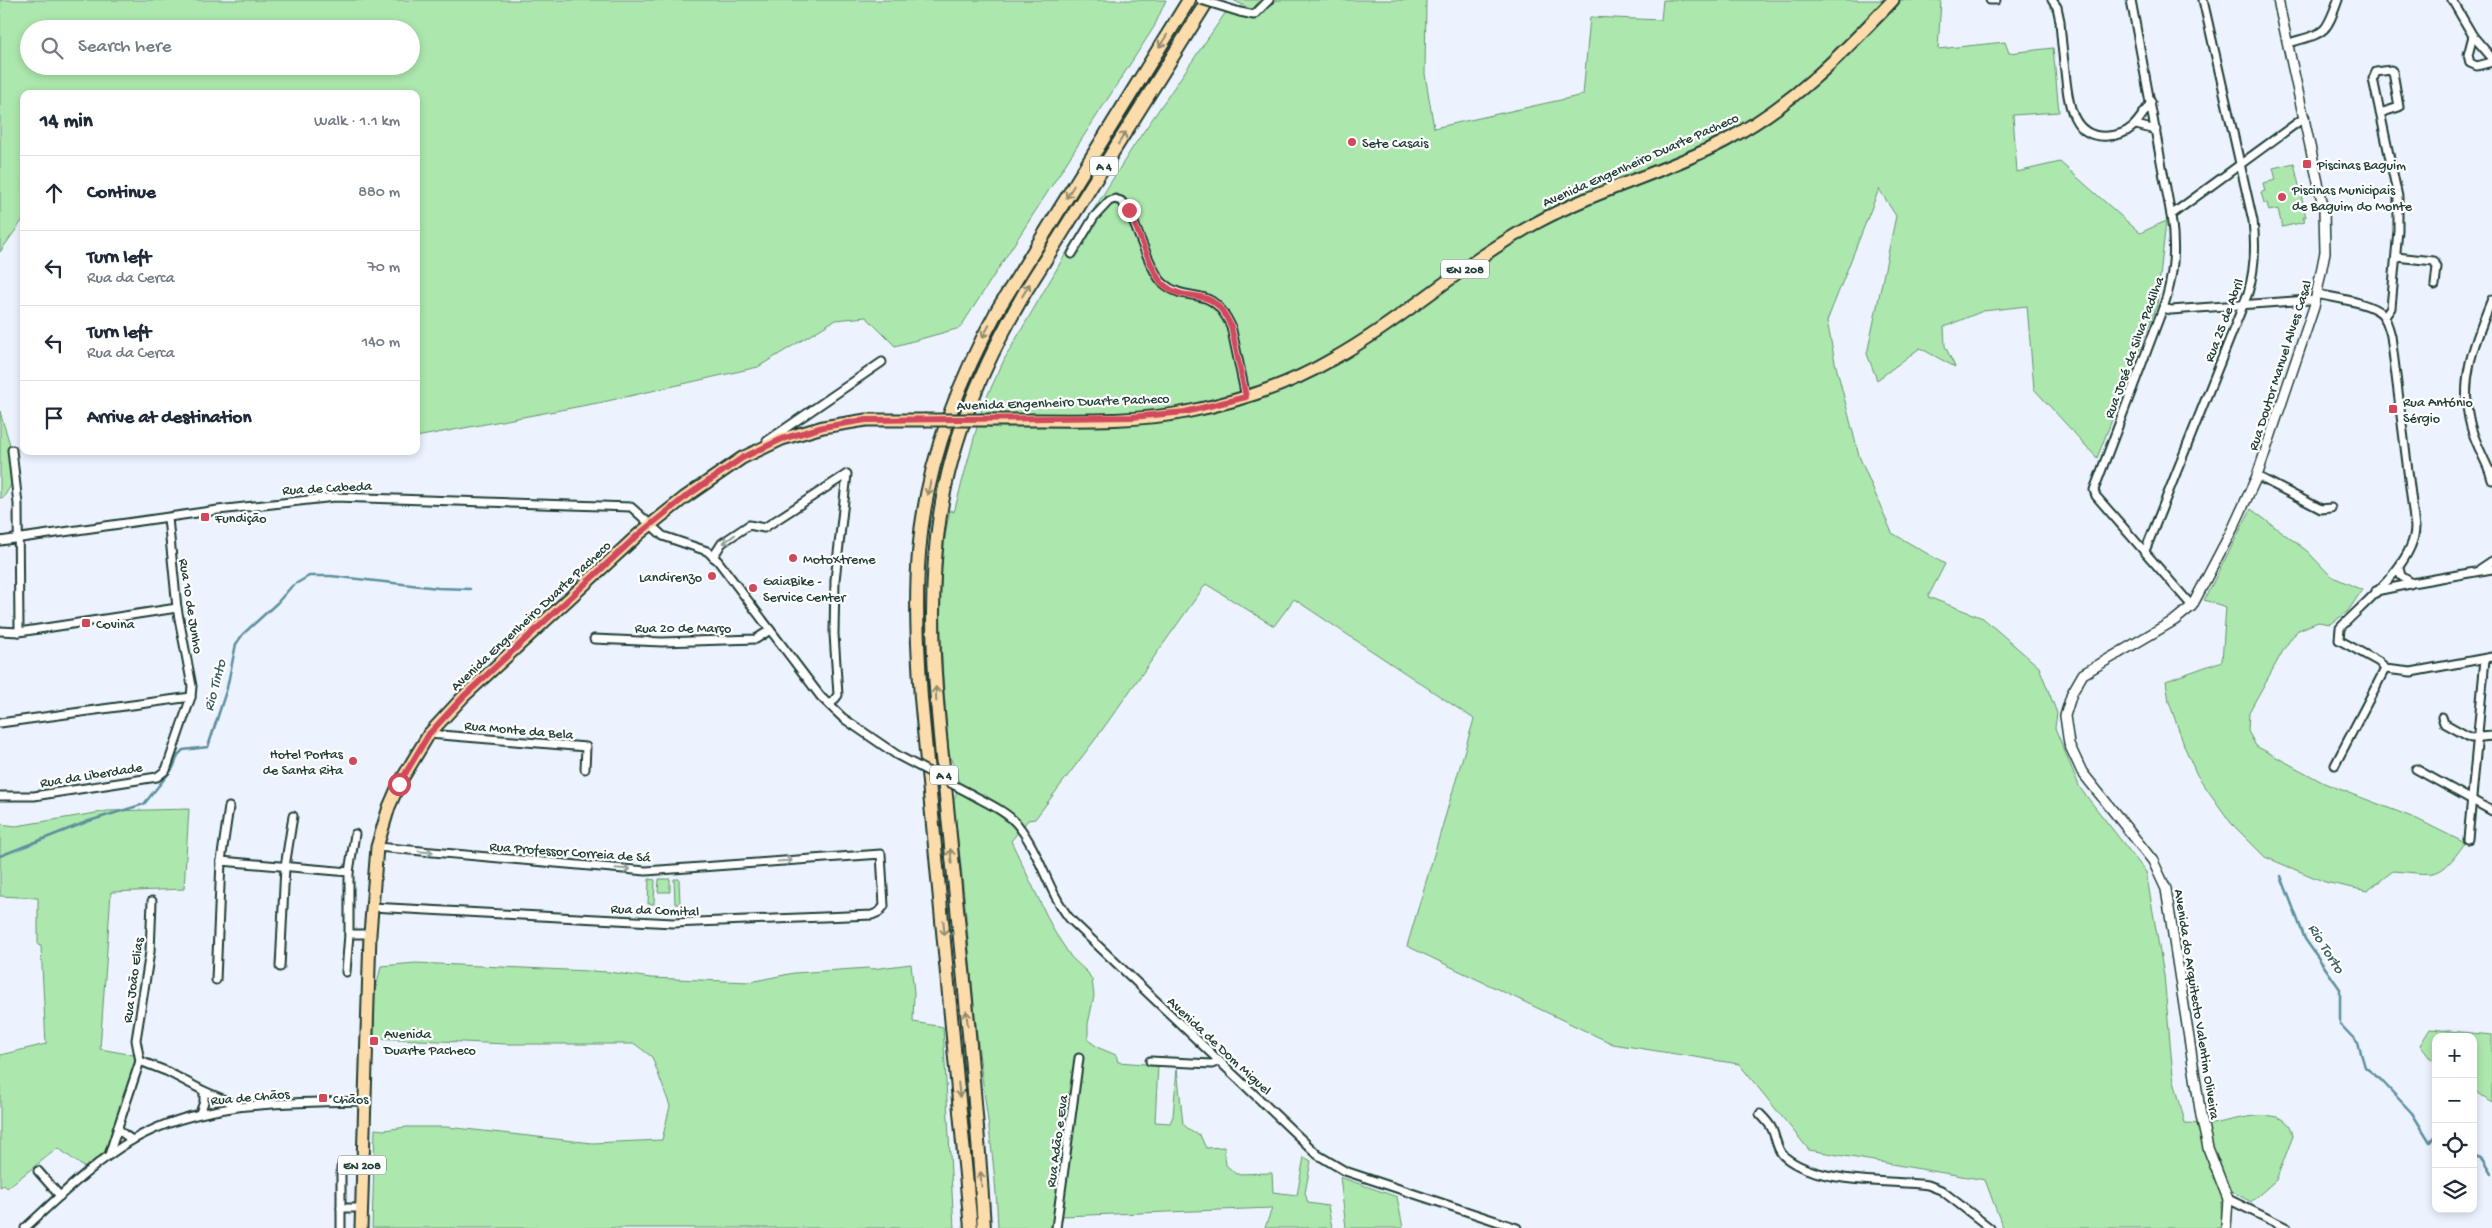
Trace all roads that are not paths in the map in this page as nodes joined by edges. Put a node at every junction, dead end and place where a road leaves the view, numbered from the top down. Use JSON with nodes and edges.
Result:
{"nodes":[{"id":1,"x":1189,"y":0,"type":"edge"},
{"id":2,"x":1201,"y":0,"type":"edge"},
{"id":3,"x":1208,"y":0,"type":"edge"},
{"id":4,"x":1269,"y":0,"type":"edge"},
{"id":5,"x":1893,"y":0,"type":"edge"},
{"id":6,"x":1990,"y":0,"type":"edge"},
{"id":7,"x":1996,"y":0,"type":"edge"},
{"id":8,"x":2052,"y":0,"type":"edge"},
{"id":9,"x":2131,"y":0,"type":"edge"},
{"id":10,"x":2203,"y":0,"type":"edge"},
{"id":11,"x":2278,"y":0,"type":"edge"},
{"id":12,"x":2338,"y":0,"type":"edge"},
{"id":13,"x":2452,"y":0,"type":"edge"},
{"id":14,"x":2473,"y":36,"type":"junction"},
{"id":15,"x":2289,"y":43,"type":"junction"},
{"id":16,"x":2492,"y":58,"type":"edge"},
{"id":17,"x":2492,"y":62,"type":"edge"},
{"id":18,"x":2151,"y":102,"type":"junction"},
{"id":19,"x":2380,"y":113,"type":"junction"},
{"id":20,"x":2305,"y":117,"type":"junction"},
{"id":21,"x":2136,"y":125,"type":"junction"},
{"id":22,"x":2156,"y":130,"type":"junction"},
{"id":23,"x":2240,"y":165,"type":"junction"},
{"id":24,"x":2171,"y":215,"type":"junction"},
{"id":25,"x":1072,"y":254,"type":"dead end"},
{"id":26,"x":2396,"y":257,"type":"junction"},
{"id":27,"x":2435,"y":285,"type":"dead end"},
{"id":28,"x":2316,"y":298,"type":"junction"},
{"id":29,"x":2492,"y":299,"type":"edge"},
{"id":30,"x":2243,"y":305,"type":"junction"},
{"id":31,"x":2163,"y":308,"type":"junction"},
{"id":32,"x":2384,"y":318,"type":"junction"},
{"id":33,"x":882,"y":362,"type":"dead end"},
{"id":34,"x":1246,"y":397,"type":"junction"},
{"id":35,"x":12,"y":450,"type":"dead end"},
{"id":36,"x":749,"y":454,"type":"junction"},
{"id":37,"x":2490,"y":471,"type":"edge"},
{"id":38,"x":2257,"y":476,"type":"junction"},
{"id":39,"x":2492,"y":480,"type":"edge"},
{"id":40,"x":2331,"y":508,"type":"dead end"},
{"id":41,"x":168,"y":518,"type":"junction"},
{"id":42,"x":652,"y":524,"type":"junction"},
{"id":43,"x":18,"y":538,"type":"junction"},
{"id":44,"x":0,"y":541,"type":"edge"},
{"id":45,"x":2145,"y":552,"type":"junction"},
{"id":46,"x":713,"y":557,"type":"junction"},
{"id":47,"x":2492,"y":561,"type":"edge"},
{"id":48,"x":2399,"y":568,"type":"junction"},
{"id":49,"x":2492,"y":569,"type":"edge"},
{"id":50,"x":2478,"y":570,"type":"junction"},
{"id":51,"x":2412,"y":584,"type":"junction"},
{"id":52,"x":2376,"y":591,"type":"junction"},
{"id":53,"x":2192,"y":606,"type":"junction"},
{"id":54,"x":177,"y":608,"type":"junction"},
{"id":55,"x":770,"y":630,"type":"junction"},
{"id":56,"x":0,"y":631,"type":"edge"},
{"id":57,"x":18,"y":632,"type":"junction"},
{"id":58,"x":594,"y":639,"type":"dead end"},
{"id":59,"x":2488,"y":658,"type":"edge"},
{"id":60,"x":2385,"y":669,"type":"junction"},
{"id":61,"x":191,"y":697,"type":"junction"},
{"id":62,"x":830,"y":705,"type":"junction"},
{"id":63,"x":2442,"y":717,"type":"dead end"},
{"id":64,"x":0,"y":723,"type":"edge"},
{"id":65,"x":429,"y":734,"type":"junction"},
{"id":66,"x":2492,"y":736,"type":"edge"},
{"id":67,"x":2478,"y":739,"type":"junction"},
{"id":68,"x":2335,"y":765,"type":"dead end"},
{"id":69,"x":585,"y":769,"type":"dead end"},
{"id":70,"x":2416,"y":769,"type":"dead end"},
{"id":71,"x":0,"y":796,"type":"edge"},
{"id":72,"x":2472,"y":799,"type":"junction"},
{"id":73,"x":229,"y":808,"type":"dead end"},
{"id":74,"x":2492,"y":811,"type":"edge"},
{"id":75,"x":293,"y":816,"type":"dead end"},
{"id":76,"x":355,"y":834,"type":"dead end"},
{"id":77,"x":2468,"y":839,"type":"dead end"},
{"id":78,"x":378,"y":847,"type":"junction"},
{"id":79,"x":881,"y":854,"type":"joint"},
{"id":80,"x":220,"y":861,"type":"junction"},
{"id":81,"x":284,"y":867,"type":"junction"},
{"id":82,"x":349,"y":872,"type":"junction"},
{"id":83,"x":152,"y":901,"type":"dead end"},
{"id":84,"x":371,"y":907,"type":"junction"},
{"id":85,"x":349,"y":934,"type":"junction"},
{"id":86,"x":370,"y":934,"type":"junction"},
{"id":87,"x":280,"y":967,"type":"dead end"},
{"id":88,"x":346,"y":972,"type":"dead end"},
{"id":89,"x":216,"y":980,"type":"dead end"},
{"id":90,"x":1079,"y":1058,"type":"dead end"},
{"id":91,"x":140,"y":1061,"type":"junction"},
{"id":92,"x":1150,"y":1061,"type":"dead end"},
{"id":93,"x":1219,"y":1061,"type":"junction"},
{"id":94,"x":204,"y":1091,"type":"junction"},
{"id":95,"x":364,"y":1101,"type":"junction"},
{"id":96,"x":239,"y":1107,"type":"junction"},
{"id":97,"x":200,"y":1113,"type":"junction"},
{"id":98,"x":1760,"y":1114,"type":"dead end"},
{"id":99,"x":118,"y":1128,"type":"junction"},
{"id":100,"x":132,"y":1140,"type":"junction"},
{"id":101,"x":109,"y":1155,"type":"junction"},
{"id":102,"x":341,"y":1168,"type":"dead end"},
{"id":103,"x":38,"y":1171,"type":"dead end"},
{"id":104,"x":60,"y":1196,"type":"junction"},
{"id":105,"x":2228,"y":1199,"type":"junction"},
{"id":106,"x":341,"y":1208,"type":"junction"},
{"id":107,"x":361,"y":1208,"type":"junction"},
{"id":108,"x":24,"y":1228,"type":"edge"},
{"id":109,"x":341,"y":1228,"type":"edge"},
{"id":110,"x":361,"y":1228,"type":"edge"},
{"id":111,"x":971,"y":1228,"type":"edge"},
{"id":112,"x":984,"y":1228,"type":"edge"},
{"id":113,"x":1056,"y":1228,"type":"edge"},
{"id":114,"x":1517,"y":1228,"type":"edge"},
{"id":115,"x":1990,"y":1228,"type":"edge"},
{"id":116,"x":2226,"y":1228,"type":"edge"},
{"id":117,"x":2287,"y":1228,"type":"edge"}],
"edges":[{"from":1,"to":111,"type":"highway","number":"A 4","one_way":true},
{"from":2,"to":4,"type":"street","bridge":true},
{"from":112,"to":3,"type":"highway","number":"A 4","one_way":true},
{"from":5,"to":34,"type":"main road","name":"Avenida Engenheiro Duarte Pacheco","number":"EN 208"},
{"from":6,"to":7,"type":"street"},
{"from":8,"to":21,"type":"street"},
{"from":9,"to":18,"type":"street","name":"Rua José da Silva Padilha"},
{"from":10,"to":23,"type":"street","name":"Rua 25 de Abril"},
{"from":11,"to":15,"type":"street","name":"Rua Doutor Manuel Alves Casal"},
{"from":12,"to":15,"type":"street"},
{"from":13,"to":14,"type":"street"},
{"from":14,"to":16,"type":"street"},
{"from":14,"to":17,"type":"street"},
{"from":15,"to":20,"type":"street","name":"Rua Doutor Manuel Alves Casal"},
{"from":18,"to":21,"type":"street"},
{"from":18,"to":22,"type":"street","name":"Rua José da Silva Padilha"},
{"from":19,"to":19,"type":"street"},
{"from":19,"to":26,"type":"street"},
{"from":20,"to":23,"type":"street"},
{"from":20,"to":28,"type":"street","name":"Rua Doutor Manuel Alves Casal"},
{"from":21,"to":22,"type":"street"},
{"from":22,"to":24,"type":"street","name":"Rua José da Silva Padilha"},
{"from":23,"to":24,"type":"street"},
{"from":23,"to":30,"type":"street","name":"Rua 25 de Abril"},
{"from":24,"to":31,"type":"street","name":"Rua José da Silva Padilha"},
{"from":25,"to":34,"type":"street"},
{"from":26,"to":27,"type":"street"},
{"from":26,"to":32,"type":"street"},
{"from":28,"to":30,"type":"street"},
{"from":28,"to":32,"type":"street"},
{"from":28,"to":38,"type":"street","name":"Rua Doutor Manuel Alves Casal"},
{"from":29,"to":37,"type":"street"},
{"from":30,"to":31,"type":"street"},
{"from":30,"to":45,"type":"street","name":"Rua 25 de Abril"},
{"from":31,"to":45,"type":"street","name":"Rua José da Silva Padilha"},
{"from":32,"to":48,"type":"street"},
{"from":33,"to":36,"type":"street","name":"Avenida Engenheiro Duarte Pacheco"},
{"from":34,"to":36,"type":"main road","name":"Avenida Engenheiro Duarte Pacheco","number":"EN 208","bridge":true},
{"from":35,"to":43,"type":"street"},
{"from":36,"to":42,"type":"main road","name":"Avenida Engenheiro Duarte Pacheco","number":"EN 208"},
{"from":37,"to":39,"type":"street"},
{"from":38,"to":40,"type":"street"},
{"from":38,"to":53,"type":"street","name":"Rua Doutor Manuel Alves Casal"},
{"from":41,"to":42,"type":"street","name":"Rua de Cabeda"},
{"from":41,"to":43,"type":"street","name":"Rua de Cabeda"},
{"from":41,"to":54,"type":"street","name":"Rua 10 de Junho"},
{"from":42,"to":46,"type":"street","name":"Rua de Cabeda"},
{"from":42,"to":65,"type":"main road","name":"Avenida Engenheiro Duarte Pacheco","number":"EN 208"},
{"from":43,"to":44,"type":"street","name":"Rua de Cabeda"},
{"from":43,"to":57,"type":"street"},
{"from":45,"to":53,"type":"street","name":"Rua José da Silva Padilha"},
{"from":46,"to":55,"type":"street","name":"Avenida de Dom Miguel"},
{"from":62,"to":46,"type":"street","one_way":true},
{"from":47,"to":50,"type":"street"},
{"from":48,"to":51,"type":"street"},
{"from":48,"to":52,"type":"street"},
{"from":49,"to":50,"type":"street"},
{"from":50,"to":51,"type":"street"},
{"from":51,"to":52,"type":"street"},
{"from":52,"to":60,"type":"street"},
{"from":53,"to":105,"type":"street","name":"Avenida do Arquitecto Valentim Oliveira"},
{"from":54,"to":57,"type":"street"},
{"from":54,"to":61,"type":"street","name":"Rua 10 de Junho"},
{"from":55,"to":58,"type":"street","name":"Rua 20 de Março"},
{"from":55,"to":62,"type":"street","name":"Avenida de Dom Miguel"},
{"from":56,"to":57,"type":"street"},
{"from":59,"to":60,"type":"street"},
{"from":59,"to":67,"type":"street"},
{"from":60,"to":68,"type":"street"},
{"from":61,"to":64,"type":"street"},
{"from":61,"to":71,"type":"street","name":"Rua da Liberdade"},
{"from":62,"to":93,"type":"street","name":"Avenida de Dom Miguel","bridge":true},
{"from":63,"to":67,"type":"street"},
{"from":65,"to":69,"type":"street","name":"Rua Monte da Bela"},
{"from":65,"to":78,"type":"main road","name":"Avenida Engenheiro Duarte Pacheco","number":"EN 208"},
{"from":66,"to":67,"type":"street"},
{"from":67,"to":72,"type":"street"},
{"from":70,"to":72,"type":"street"},
{"from":72,"to":74,"type":"street"},
{"from":72,"to":77,"type":"street"},
{"from":73,"to":80,"type":"street"},
{"from":75,"to":81,"type":"street"},
{"from":76,"to":82,"type":"street"},
{"from":78,"to":79,"type":"street","name":"Rua Professor Correia de Sá","one_way":true},
{"from":78,"to":84,"type":"main road","name":"Avenida Engenheiro Duarte Pacheco","number":"EN 208"},
{"from":79,"to":84,"type":"street","name":"Rua da Comital"},
{"from":80,"to":81,"type":"street"},
{"from":80,"to":89,"type":"street"},
{"from":81,"to":82,"type":"street"},
{"from":81,"to":87,"type":"street"},
{"from":82,"to":85,"type":"street"},
{"from":83,"to":91,"type":"street","name":"Rua João Elias"},
{"from":84,"to":86,"type":"main road","name":"Avenida Engenheiro Duarte Pacheco","number":"EN 208"},
{"from":85,"to":86,"type":"street"},
{"from":85,"to":88,"type":"street"},
{"from":86,"to":95,"type":"main road","name":"Avenida Engenheiro Duarte Pacheco","number":"EN 208"},
{"from":90,"to":113,"type":"street","name":"Rua Adão e Eva"},
{"from":91,"to":94,"type":"street"},
{"from":91,"to":99,"type":"street"},
{"from":92,"to":93,"type":"street"},
{"from":93,"to":114,"type":"street","name":"Avenida de Dom Miguel"},
{"from":94,"to":96,"type":"street"},
{"from":94,"to":97,"type":"street"},
{"from":95,"to":96,"type":"street","name":"Rua de Chãos"},
{"from":95,"to":107,"type":"main road","name":"Avenida Engenheiro Duarte Pacheco","number":"EN 208"},
{"from":96,"to":97,"type":"street","name":"Rua de Chãos"},
{"from":97,"to":100,"type":"street","name":"Rua de Chãos"},
{"from":98,"to":115,"type":"street"},
{"from":99,"to":100,"type":"street"},
{"from":99,"to":101,"type":"street"},
{"from":100,"to":101,"type":"street","name":"Rua de Chãos"},
{"from":101,"to":104,"type":"street","name":"Rua de Chãos"},
{"from":102,"to":106,"type":"street"},
{"from":103,"to":104,"type":"street"},
{"from":104,"to":108,"type":"street","name":"Rua de Chãos"},
{"from":105,"to":116,"type":"street","name":"Avenida do Arquitecto Valentim Oliveira"},
{"from":105,"to":117,"type":"street"},
{"from":106,"to":107,"type":"street"},
{"from":106,"to":109,"type":"street"},
{"from":107,"to":110,"type":"main road","name":"Avenida Engenheiro Duarte Pacheco","number":"EN 208"}]}
